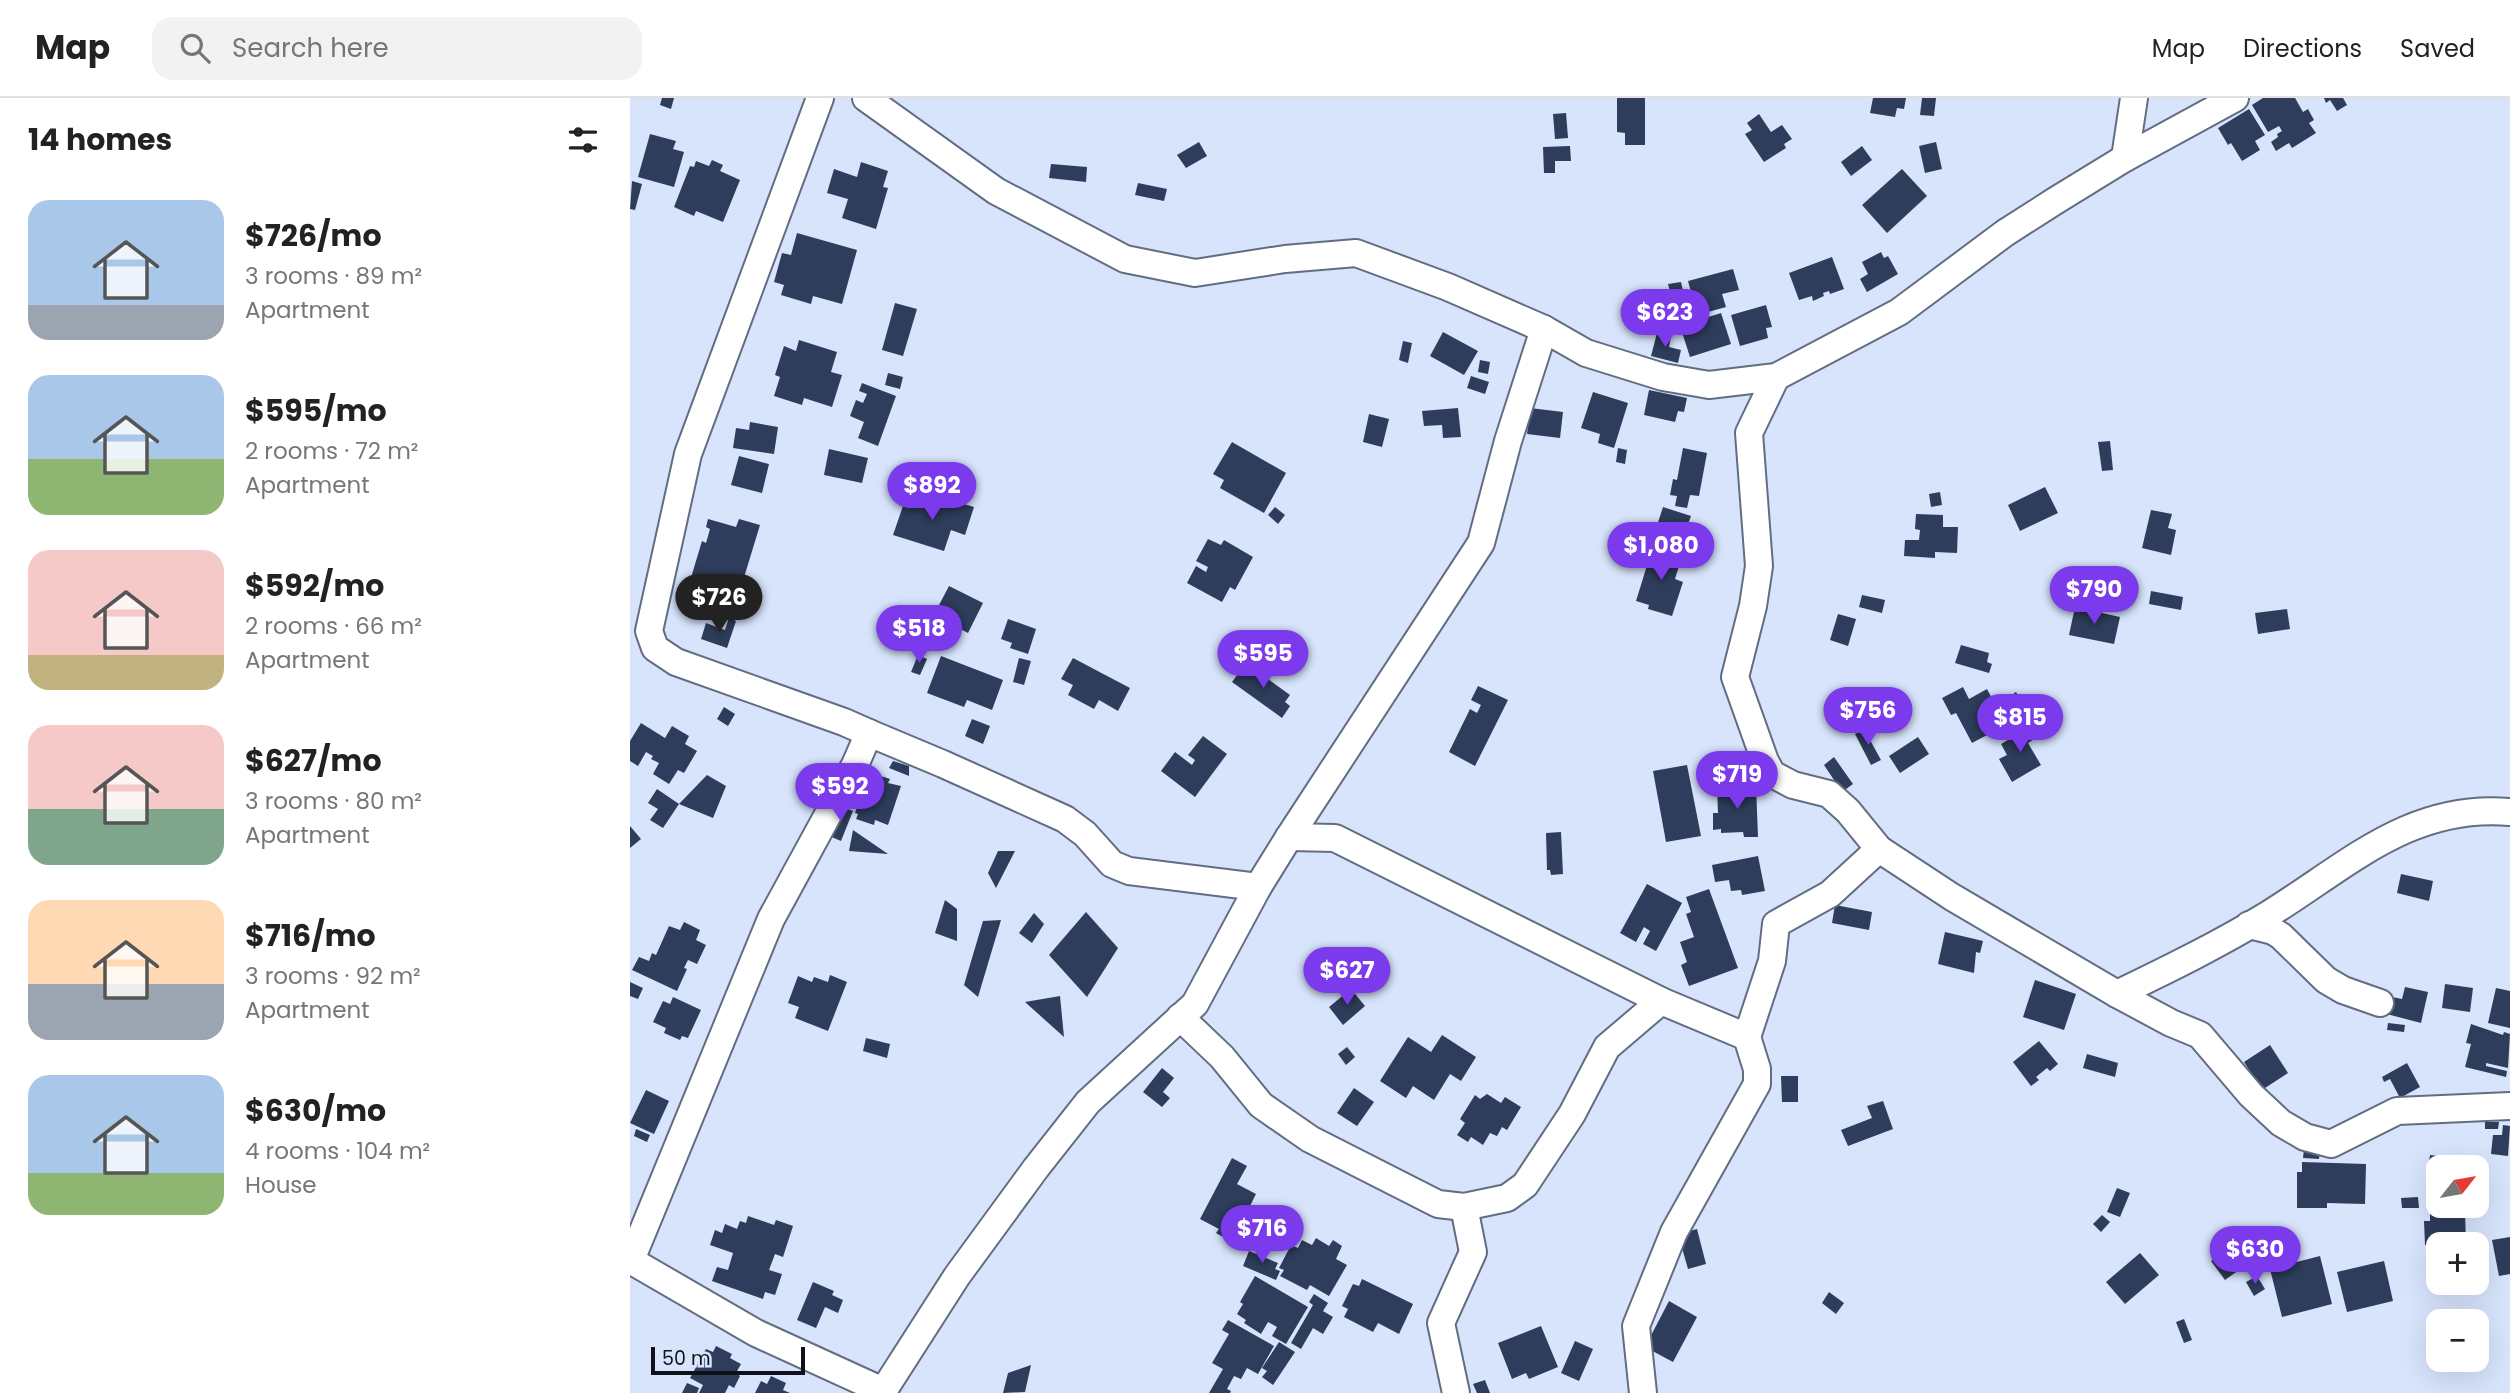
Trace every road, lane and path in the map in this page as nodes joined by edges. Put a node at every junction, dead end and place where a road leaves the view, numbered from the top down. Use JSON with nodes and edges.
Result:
{"nodes":[{"id":1,"x":820,"y":98,"type":"edge"},
{"id":2,"x":866,"y":98,"type":"edge"},
{"id":3,"x":2134,"y":98,"type":"edge"},
{"id":4,"x":2235,"y":98,"type":"edge"},
{"id":5,"x":2125,"y":158,"type":"junction"},
{"id":6,"x":1544,"y":330,"type":"junction"},
{"id":7,"x":1776,"y":377,"type":"junction"},
{"id":8,"x":869,"y":733,"type":"junction"},
{"id":9,"x":2510,"y":812,"type":"edge"},
{"id":10,"x":1289,"y":836,"type":"junction"},
{"id":11,"x":1879,"y":849,"type":"junction"},
{"id":12,"x":1258,"y":887,"type":"junction"},
{"id":13,"x":2249,"y":926,"type":"junction"},
{"id":14,"x":2118,"y":994,"type":"junction"},
{"id":15,"x":1661,"y":1001,"type":"junction"},
{"id":16,"x":2380,"y":1003,"type":"dead end"},
{"id":17,"x":1181,"y":1017,"type":"junction"},
{"id":18,"x":1746,"y":1037,"type":"junction"},
{"id":19,"x":2510,"y":1106,"type":"edge"},
{"id":20,"x":1464,"y":1207,"type":"junction"},
{"id":21,"x":631,"y":1260,"type":"edge"},
{"id":22,"x":883,"y":1392,"type":"edge"},
{"id":23,"x":1456,"y":1393,"type":"edge"},
{"id":24,"x":1643,"y":1393,"type":"edge"}],
"edges":[{"from":1,"to":8,"type":"street"},
{"from":2,"to":6,"type":"street"},
{"from":3,"to":5,"type":"street"},
{"from":4,"to":5,"type":"street"},
{"from":5,"to":7,"type":"street"},
{"from":6,"to":7,"type":"street"},
{"from":6,"to":10,"type":"street"},
{"from":7,"to":11,"type":"street"},
{"from":8,"to":12,"type":"street"},
{"from":8,"to":21,"type":"street"},
{"from":9,"to":13,"type":"street"},
{"from":10,"to":12,"type":"street"},
{"from":10,"to":15,"type":"street"},
{"from":11,"to":14,"type":"street"},
{"from":11,"to":18,"type":"street"},
{"from":12,"to":17,"type":"street"},
{"from":13,"to":14,"type":"street"},
{"from":13,"to":16,"type":"street"},
{"from":14,"to":19,"type":"street"},
{"from":15,"to":18,"type":"street"},
{"from":15,"to":20,"type":"street"},
{"from":17,"to":20,"type":"street"},
{"from":17,"to":22,"type":"street"},
{"from":18,"to":24,"type":"street"},
{"from":20,"to":23,"type":"street"},
{"from":21,"to":22,"type":"street"}]}
